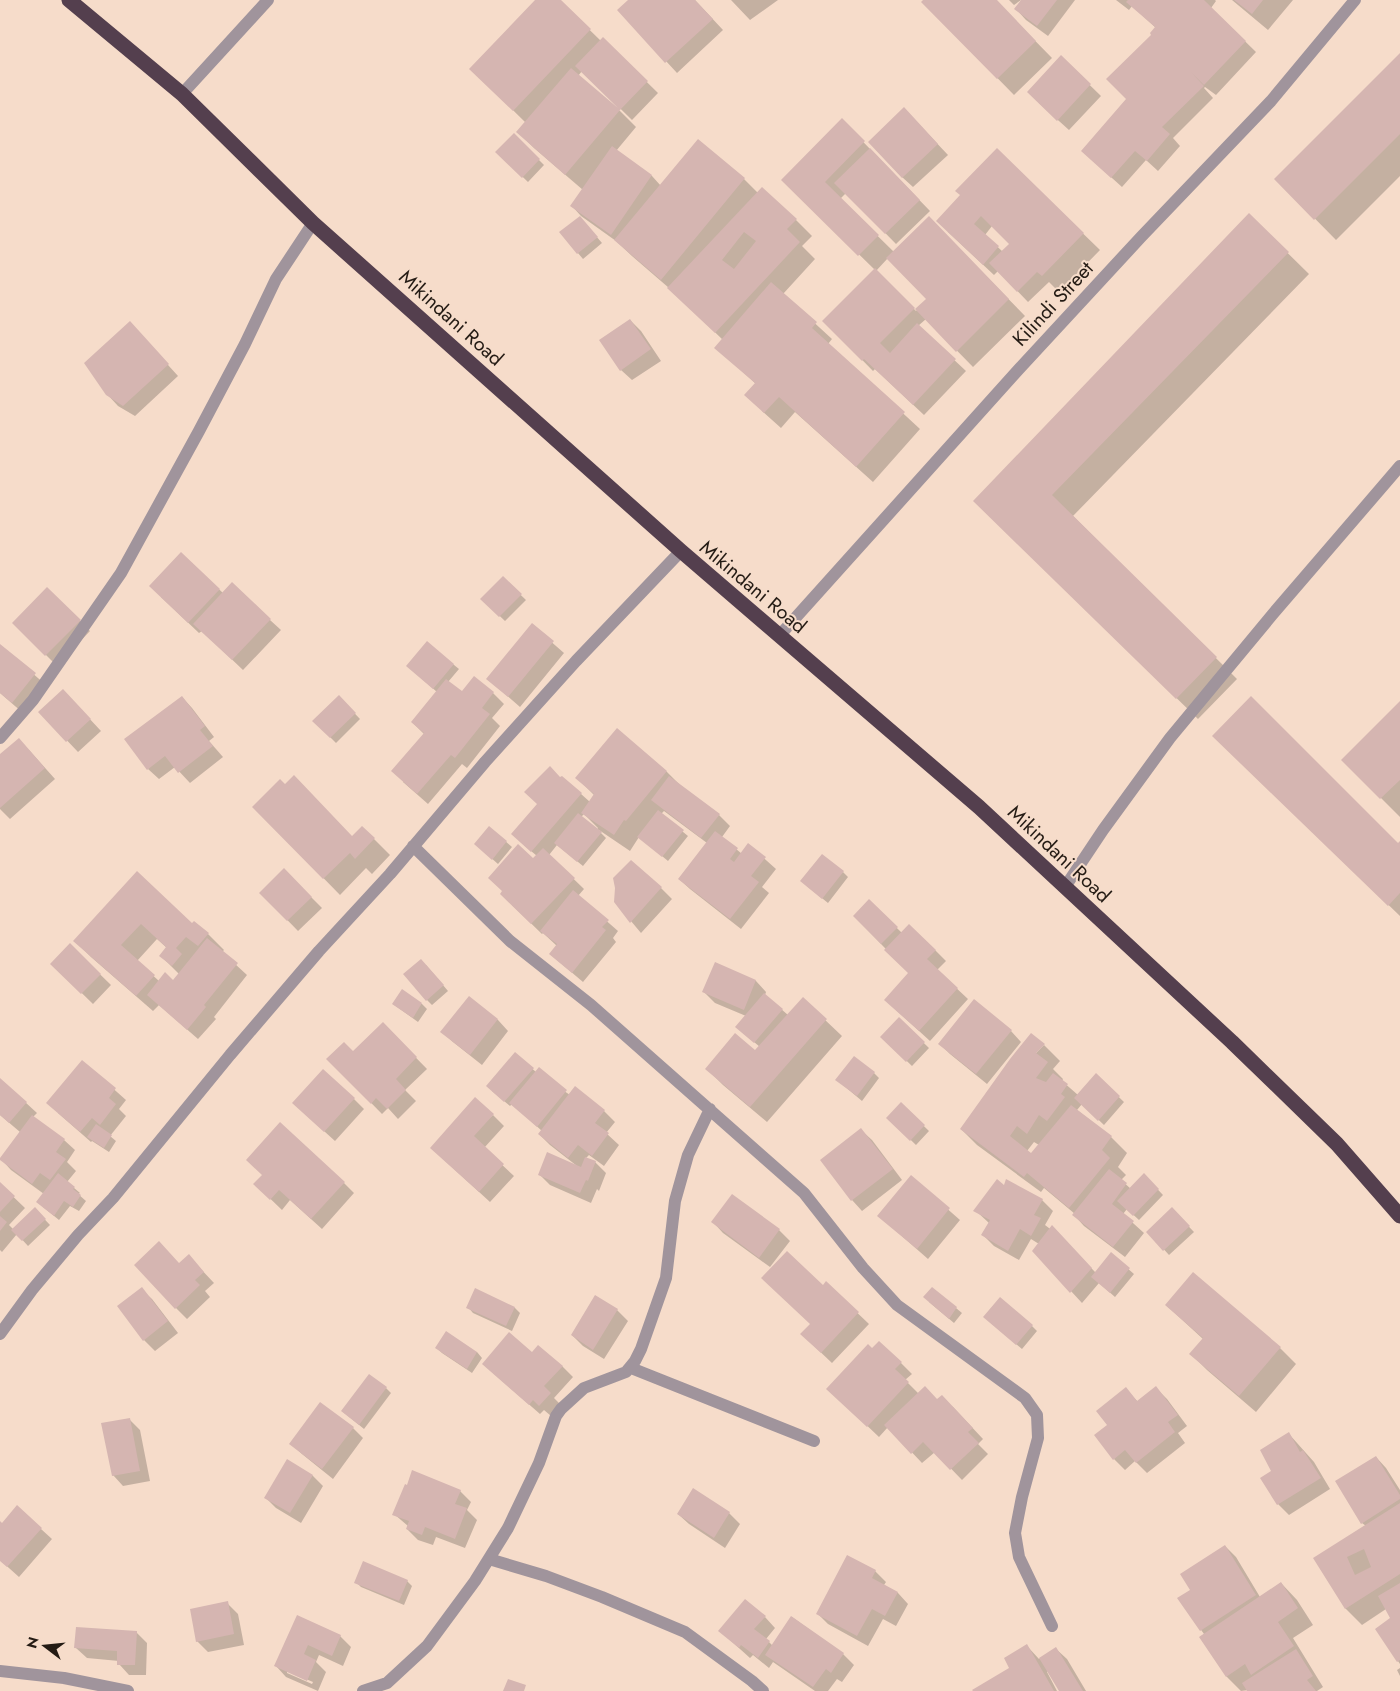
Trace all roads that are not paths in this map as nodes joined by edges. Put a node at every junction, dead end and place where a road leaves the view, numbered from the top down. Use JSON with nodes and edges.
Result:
{"nodes":[{"id":1,"x":69,"y":0,"type":"edge"},
{"id":2,"x":268,"y":0,"type":"edge"},
{"id":3,"x":1355,"y":0,"type":"edge"},
{"id":4,"x":182,"y":94,"type":"junction"},
{"id":5,"x":313,"y":223,"type":"junction"},
{"id":6,"x":1400,"y":466,"type":"edge"},
{"id":7,"x":680,"y":551,"type":"junction"},
{"id":8,"x":780,"y":635,"type":"junction"},
{"id":9,"x":0,"y":738,"type":"edge"},
{"id":10,"x":413,"y":846,"type":"junction"},
{"id":11,"x":1065,"y":887,"type":"junction"},
{"id":12,"x":710,"y":1109,"type":"junction"},
{"id":13,"x":1400,"y":1216,"type":"edge"},
{"id":14,"x":0,"y":1334,"type":"edge"},
{"id":15,"x":631,"y":1368,"type":"junction"},
{"id":16,"x":814,"y":1441,"type":"dead end"},
{"id":17,"x":489,"y":1559,"type":"junction"},
{"id":18,"x":1052,"y":1626,"type":"dead end"},
{"id":19,"x":0,"y":1671,"type":"edge"},
{"id":20,"x":128,"y":1691,"type":"edge"},
{"id":21,"x":363,"y":1691,"type":"edge"},
{"id":22,"x":763,"y":1691,"type":"edge"}],
"edges":[{"from":1,"to":4,"type":"highway","name":"Mikindani Road"},
{"from":2,"to":4,"type":"street"},
{"from":3,"to":8,"type":"street","name":"Kilindi Street"},
{"from":4,"to":5,"type":"highway","name":"Mikindani Road"},
{"from":5,"to":7,"type":"highway","name":"Mikindani Road"},
{"from":5,"to":9,"type":"street"},
{"from":6,"to":11,"type":"street"},
{"from":7,"to":8,"type":"highway","name":"Mikindani Road"},
{"from":7,"to":10,"type":"street"},
{"from":8,"to":11,"type":"highway","name":"Mikindani Road"},
{"from":10,"to":12,"type":"street"},
{"from":10,"to":14,"type":"street"},
{"from":11,"to":13,"type":"highway","name":"Mikindani Road"},
{"from":12,"to":15,"type":"street"},
{"from":12,"to":18,"type":"street"},
{"from":15,"to":16,"type":"street"},
{"from":15,"to":17,"type":"street"},
{"from":17,"to":21,"type":"street"},
{"from":17,"to":22,"type":"street"},
{"from":19,"to":20,"type":"street"}]}
